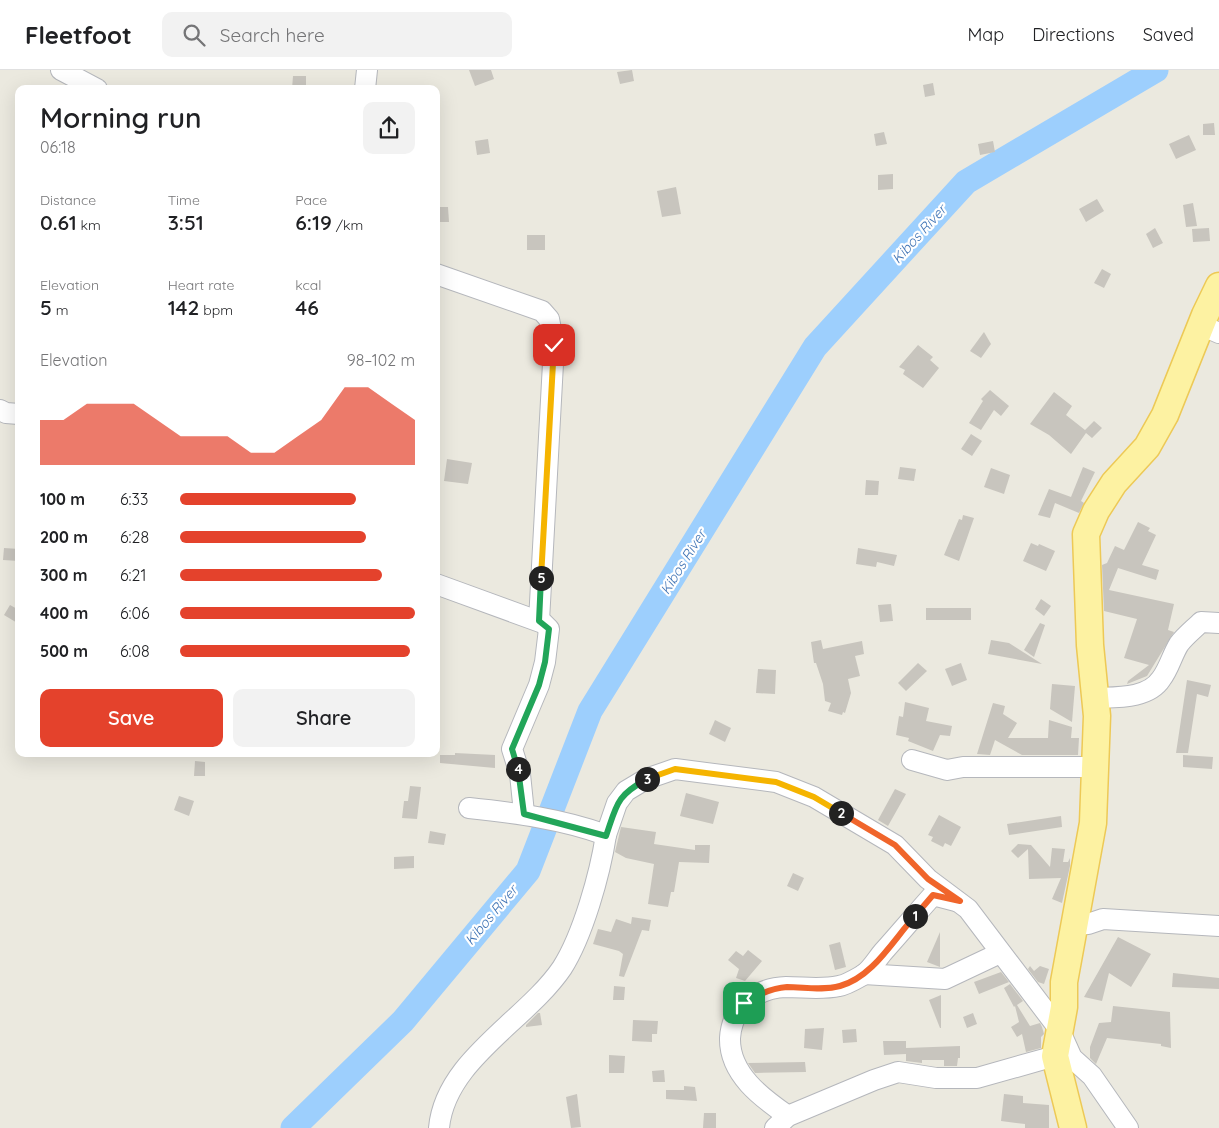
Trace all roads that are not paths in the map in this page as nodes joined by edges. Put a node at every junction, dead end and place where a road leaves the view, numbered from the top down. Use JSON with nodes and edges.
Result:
{"nodes":[{"id":1,"x":61,"y":70,"type":"edge"},
{"id":2,"x":367,"y":70,"type":"edge"},
{"id":3,"x":89,"y":85,"type":"edge"},
{"id":4,"x":365,"y":85,"type":"edge"},
{"id":5,"x":440,"y":275,"type":"edge"},
{"id":6,"x":1219,"y":286,"type":"edge"},
{"id":7,"x":1210,"y":329,"type":"edge"},
{"id":8,"x":0,"y":410,"type":"edge"},
{"id":9,"x":15,"y":414,"type":"edge"},
{"id":10,"x":440,"y":585,"type":"edge"},
{"id":11,"x":539,"y":621,"type":"junction"},
{"id":12,"x":1219,"y":623,"type":"edge"},
{"id":13,"x":1095,"y":698,"type":"junction"},
{"id":14,"x":912,"y":760,"type":"dead end"},
{"id":15,"x":1095,"y":768,"type":"junction"},
{"id":16,"x":469,"y":808,"type":"dead end"},
{"id":17,"x":529,"y":815,"type":"junction"},
{"id":18,"x":597,"y":832,"type":"junction"},
{"id":19,"x":960,"y":901,"type":"junction"},
{"id":20,"x":1074,"y":925,"type":"junction"},
{"id":21,"x":1219,"y":926,"type":"edge"},
{"id":22,"x":1000,"y":953,"type":"junction"},
{"id":23,"x":864,"y":974,"type":"junction"},
{"id":24,"x":1059,"y":1029,"type":"junction"},
{"id":25,"x":1055,"y":1056,"type":"junction"},
{"id":26,"x":782,"y":1122,"type":"edge"},
{"id":27,"x":439,"y":1128,"type":"edge"},
{"id":28,"x":1073,"y":1128,"type":"edge"},
{"id":29,"x":1128,"y":1128,"type":"edge"}],
"edges":[{"from":1,"to":3,"type":"street"},
{"from":2,"to":4,"type":"street"},
{"from":5,"to":11,"type":"street"},
{"from":6,"to":7,"type":"main road"},
{"from":7,"to":13,"type":"main road"},
{"from":8,"to":9,"type":"street"},
{"from":10,"to":11,"type":"street"},
{"from":11,"to":17,"type":"street"},
{"from":12,"to":13,"type":"street"},
{"from":13,"to":15,"type":"main road"},
{"from":14,"to":15,"type":"street"},
{"from":15,"to":20,"type":"main road"},
{"from":16,"to":17,"type":"street"},
{"from":17,"to":18,"type":"street"},
{"from":18,"to":19,"type":"street"},
{"from":18,"to":27,"type":"street"},
{"from":19,"to":22,"type":"street"},
{"from":19,"to":23,"type":"street"},
{"from":20,"to":21,"type":"street"},
{"from":20,"to":24,"type":"main road"},
{"from":22,"to":23,"type":"street"},
{"from":22,"to":24,"type":"street"},
{"from":23,"to":26,"type":"street"},
{"from":24,"to":25,"type":"main road"},
{"from":24,"to":29,"type":"street"},
{"from":25,"to":26,"type":"street"},
{"from":25,"to":28,"type":"main road"}]}
